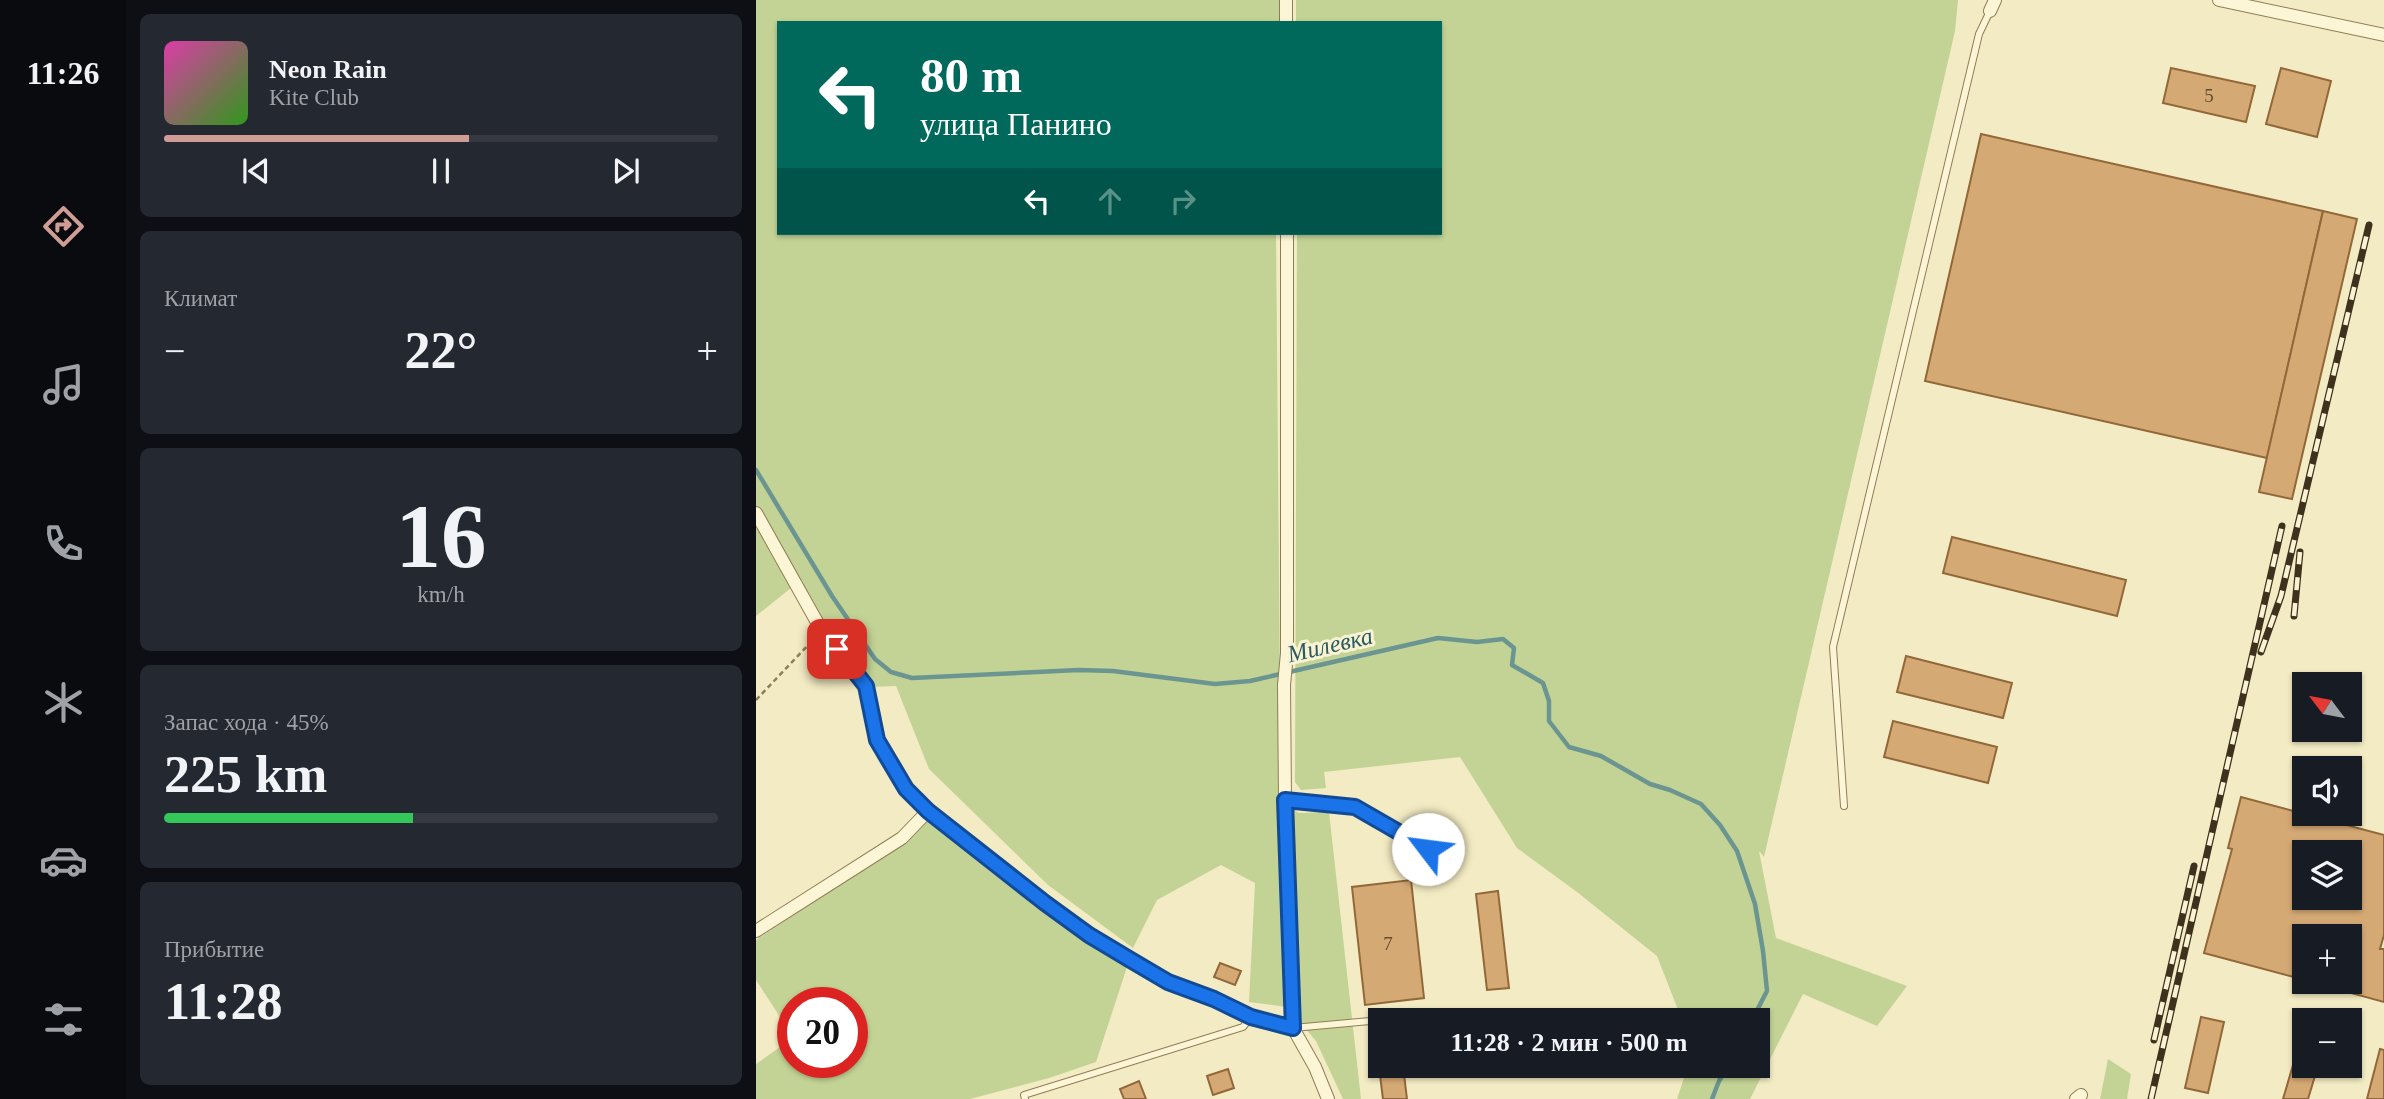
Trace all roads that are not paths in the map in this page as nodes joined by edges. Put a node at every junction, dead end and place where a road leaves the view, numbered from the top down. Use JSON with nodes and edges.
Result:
{"nodes":[{"id":1,"x":1286,"y":0,"type":"edge"},
{"id":2,"x":2219,"y":0,"type":"edge"},
{"id":3,"x":1992,"y":3,"type":"edge"},
{"id":4,"x":1286,"y":21,"type":"edge"},
{"id":5,"x":2384,"y":35,"type":"edge"},
{"id":6,"x":1287,"y":235,"type":"edge"},
{"id":7,"x":756,"y":513,"type":"edge"},
{"id":8,"x":1285,"y":800,"type":"junction"},
{"id":9,"x":1844,"y":806,"type":"dead end"},
{"id":10,"x":928,"y":811,"type":"junction"},
{"id":11,"x":1428,"y":849,"type":"dead end"},
{"id":12,"x":756,"y":932,"type":"edge"},
{"id":13,"x":1251,"y":1017,"type":"junction"},
{"id":14,"x":1368,"y":1021,"type":"edge"},
{"id":15,"x":1293,"y":1028,"type":"junction"},
{"id":16,"x":1025,"y":1099,"type":"edge"},
{"id":17,"x":1328,"y":1099,"type":"edge"}],
"edges":[{"from":1,"to":4,"type":"street"},
{"from":2,"to":5,"type":"street"},
{"from":3,"to":9,"type":"lane"},
{"from":6,"to":8,"type":"street"},
{"from":7,"to":10,"type":"street"},
{"from":8,"to":11,"type":"lane"},
{"from":8,"to":15,"type":"street"},
{"from":10,"to":12,"type":"street"},
{"from":10,"to":13,"type":"street"},
{"from":13,"to":15,"type":"street"},
{"from":13,"to":16,"type":"lane"},
{"from":14,"to":15,"type":"lane"},
{"from":15,"to":17,"type":"street"}]}
